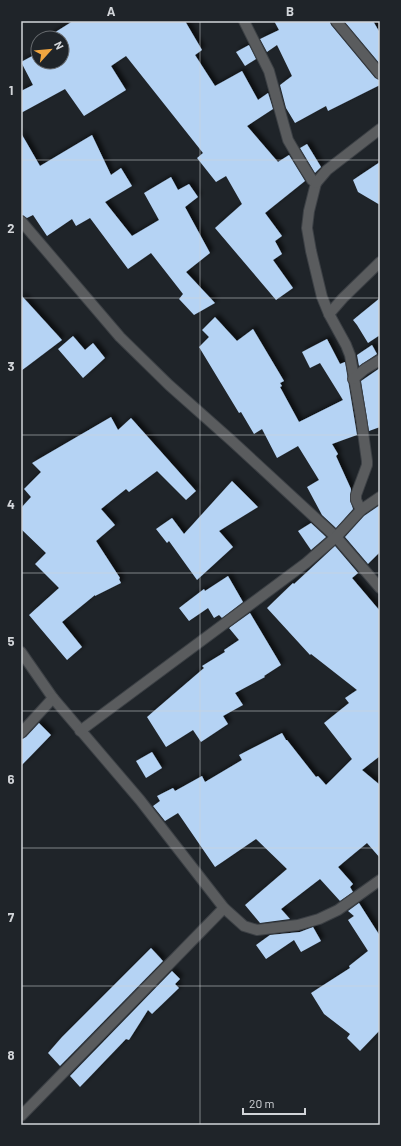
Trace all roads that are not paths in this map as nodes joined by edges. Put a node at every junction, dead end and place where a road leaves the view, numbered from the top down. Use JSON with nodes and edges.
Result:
{"nodes":[{"id":1,"x":244,"y":21,"type":"edge"},
{"id":2,"x":336,"y":21,"type":"edge"},
{"id":3,"x":380,"y":74,"type":"edge"},
{"id":4,"x":380,"y":129,"type":"edge"},
{"id":5,"x":316,"y":183,"type":"junction"},
{"id":6,"x":21,"y":221,"type":"edge"},
{"id":7,"x":380,"y":262,"type":"edge"},
{"id":8,"x":329,"y":314,"type":"junction"},
{"id":9,"x":380,"y":360,"type":"edge"},
{"id":10,"x":354,"y":379,"type":"junction"},
{"id":11,"x":380,"y":497,"type":"edge"},
{"id":12,"x":361,"y":510,"type":"junction"},
{"id":13,"x":336,"y":537,"type":"junction"},
{"id":14,"x":380,"y":588,"type":"edge"},
{"id":15,"x":21,"y":652,"type":"edge"},
{"id":16,"x":53,"y":698,"type":"junction"},
{"id":17,"x":80,"y":730,"type":"junction"},
{"id":18,"x":21,"y":733,"type":"edge"},
{"id":19,"x":380,"y":880,"type":"edge"},
{"id":20,"x":224,"y":908,"type":"junction"},
{"id":21,"x":21,"y":1116,"type":"edge"}],
"edges":[{"from":1,"to":5,"type":"street"},
{"from":2,"to":3,"type":"street"},
{"from":4,"to":5,"type":"street"},
{"from":5,"to":8,"type":"street"},
{"from":6,"to":13,"type":"street"},
{"from":7,"to":8,"type":"street"},
{"from":8,"to":10,"type":"street"},
{"from":9,"to":10,"type":"street"},
{"from":10,"to":12,"type":"street"},
{"from":11,"to":12,"type":"street"},
{"from":12,"to":13,"type":"street"},
{"from":13,"to":14,"type":"street"},
{"from":13,"to":17,"type":"street"},
{"from":15,"to":16,"type":"street"},
{"from":16,"to":17,"type":"street"},
{"from":16,"to":18,"type":"street"},
{"from":17,"to":20,"type":"street"},
{"from":19,"to":20,"type":"street"},
{"from":20,"to":21,"type":"street"}]}
